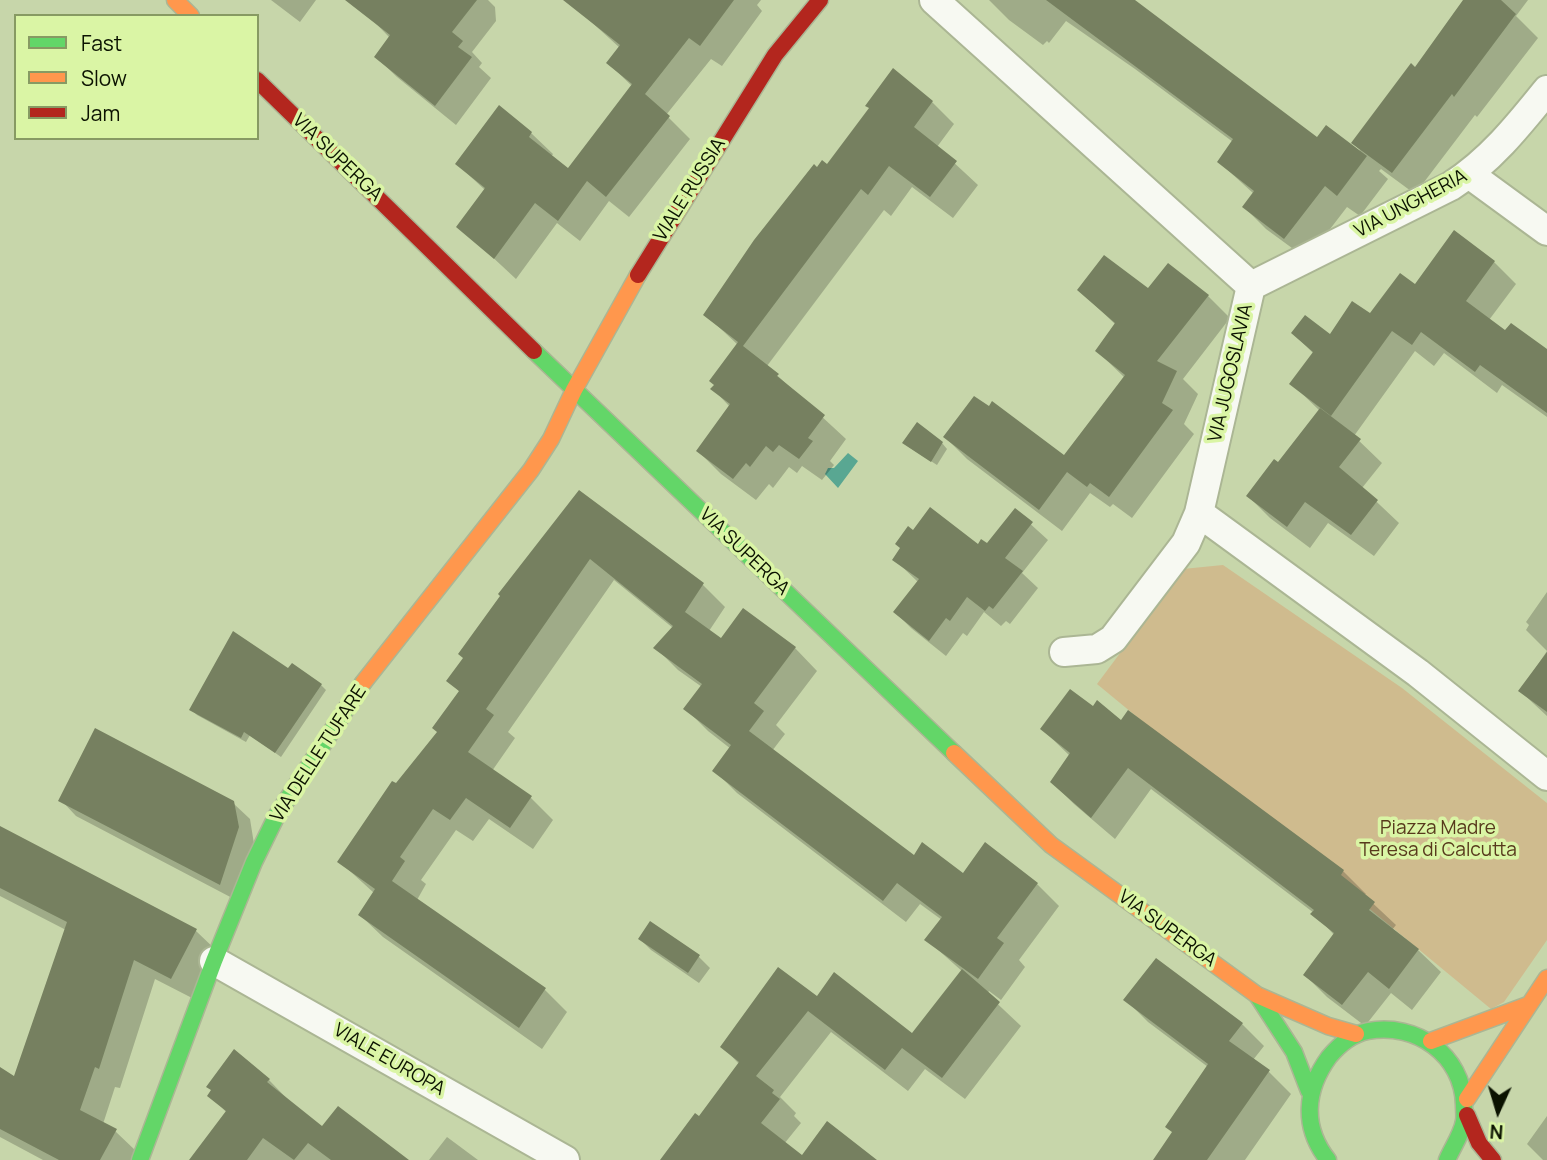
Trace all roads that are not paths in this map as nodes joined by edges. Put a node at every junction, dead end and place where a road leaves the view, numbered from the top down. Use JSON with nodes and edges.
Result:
{"nodes":[{"id":1,"x":175,"y":0,"type":"edge"},
{"id":2,"x":820,"y":0,"type":"edge"},
{"id":3,"x":934,"y":0,"type":"edge"},
{"id":4,"x":189,"y":14,"type":"edge"},
{"id":5,"x":259,"y":82,"type":"edge"},
{"id":6,"x":1547,"y":90,"type":"edge"},
{"id":7,"x":1469,"y":174,"type":"junction"},
{"id":8,"x":1547,"y":231,"type":"edge"},
{"id":9,"x":1251,"y":286,"type":"junction"},
{"id":10,"x":574,"y":390,"type":"junction"},
{"id":11,"x":1199,"y":513,"type":"junction"},
{"id":12,"x":1064,"y":652,"type":"dead end"},
{"id":13,"x":1547,"y":776,"type":"edge"},
{"id":14,"x":214,"y":961,"type":"junction"},
{"id":15,"x":1547,"y":978,"type":"edge"},
{"id":16,"x":1257,"y":995,"type":"junction"},
{"id":17,"x":1528,"y":1005,"type":"junction"},
{"id":18,"x":1356,"y":1034,"type":"junction"},
{"id":19,"x":1430,"y":1041,"type":"junction"},
{"id":20,"x":1309,"y":1091,"type":"junction"},
{"id":21,"x":1467,"y":1107,"type":"junction"},
{"id":22,"x":1311,"y":1130,"type":"junction"},
{"id":23,"x":140,"y":1160,"type":"edge"},
{"id":24,"x":565,"y":1160,"type":"edge"},
{"id":25,"x":1307,"y":1160,"type":"edge"},
{"id":26,"x":1328,"y":1160,"type":"edge"},
{"id":27,"x":1447,"y":1160,"type":"edge"},
{"id":28,"x":1493,"y":1160,"type":"edge"}],
"edges":[{"from":1,"to":4,"type":"street"},
{"from":2,"to":10,"type":"street","name":"VIALE RUSSIA"},
{"from":3,"to":9,"type":"street","name":"VIA JUGOSLAVIA"},
{"from":5,"to":10,"type":"street","name":"VIA SUPERGA"},
{"from":6,"to":7,"type":"street","name":"VIA UNGHERIA"},
{"from":7,"to":8,"type":"street"},
{"from":7,"to":9,"type":"street","name":"VIA UNGHERIA"},
{"from":9,"to":11,"type":"street","name":"VIA JUGOSLAVIA"},
{"from":10,"to":14,"type":"street","name":"VIA DELLE TUFARE"},
{"from":10,"to":16,"type":"street","name":"VIA SUPERGA"},
{"from":11,"to":12,"type":"street","name":"VIA JUGOSLAVIA"},
{"from":11,"to":13,"type":"street"},
{"from":14,"to":23,"type":"street","name":"VIA DELLE TUFARE"},
{"from":14,"to":24,"type":"street","name":"VIALE EUROPA"},
{"from":15,"to":17,"type":"street"},
{"from":16,"to":18,"type":"street","name":"VIA SUPERGA"},
{"from":16,"to":20,"type":"street","name":"VIA SUPERGA"},
{"from":17,"to":19,"type":"street"},
{"from":17,"to":21,"type":"street"},
{"from":18,"to":19,"type":"street"},
{"from":18,"to":20,"type":"street"},
{"from":19,"to":21,"type":"street"},
{"from":20,"to":22,"type":"street"},
{"from":21,"to":27,"type":"street"},
{"from":21,"to":28,"type":"street"},
{"from":22,"to":25,"type":"street"},
{"from":22,"to":26,"type":"street"}]}
